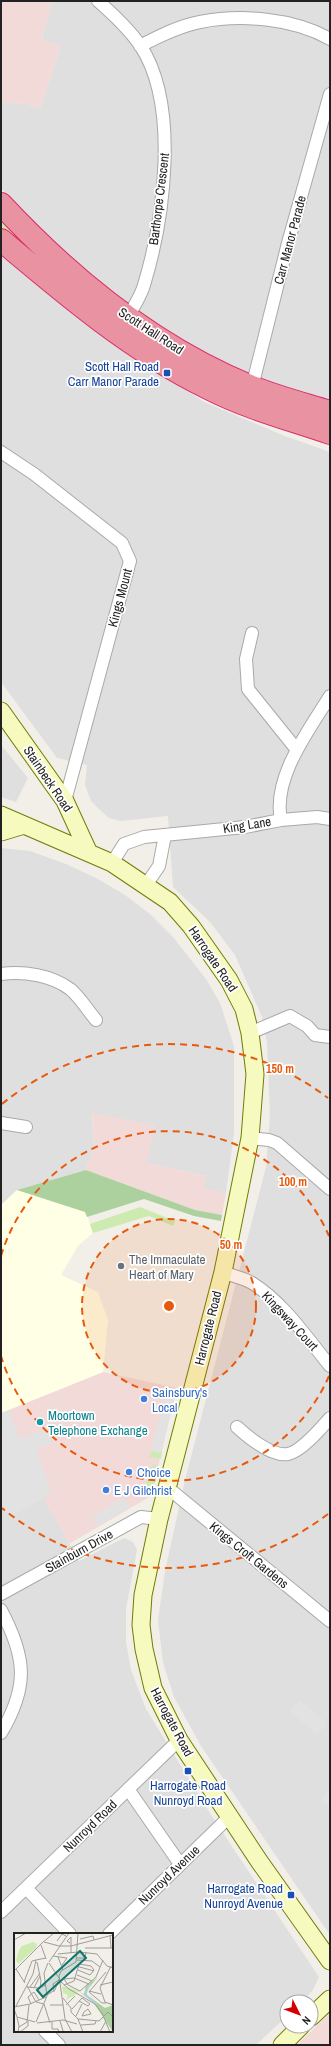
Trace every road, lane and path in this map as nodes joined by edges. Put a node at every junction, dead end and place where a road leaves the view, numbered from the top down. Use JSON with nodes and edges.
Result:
{"nodes":[{"id":1,"x":98,"y":1,"type":"edge"},
{"id":2,"x":330,"y":39,"type":"edge"},
{"id":3,"x":140,"y":46,"type":"junction"},
{"id":4,"x":330,"y":94,"type":"edge"},
{"id":5,"x":328,"y":111,"type":"edge"},
{"id":6,"x":1,"y":204,"type":"edge"},
{"id":7,"x":1,"y":240,"type":"edge"},
{"id":8,"x":128,"y":318,"type":"junction"},
{"id":9,"x":252,"y":387,"type":"junction"},
{"id":10,"x":330,"y":412,"type":"edge"},
{"id":11,"x":330,"y":433,"type":"edge"},
{"id":12,"x":1,"y":452,"type":"edge"},
{"id":13,"x":252,"y":633,"type":"dead end"},
{"id":14,"x":330,"y":696,"type":"edge"},
{"id":15,"x":1,"y":711,"type":"edge"},
{"id":16,"x":297,"y":750,"type":"junction"},
{"id":17,"x":65,"y":801,"type":"junction"},
{"id":18,"x":1,"y":815,"type":"edge"},
{"id":19,"x":330,"y":819,"type":"edge"},
{"id":20,"x":281,"y":820,"type":"junction"},
{"id":21,"x":24,"y":825,"type":"junction"},
{"id":22,"x":1,"y":832,"type":"edge"},
{"id":23,"x":165,"y":835,"type":"junction"},
{"id":24,"x":88,"y":851,"type":"junction"},
{"id":25,"x":112,"y":863,"type":"junction"},
{"id":26,"x":146,"y":884,"type":"junction"},
{"id":27,"x":1,"y":974,"type":"edge"},
{"id":28,"x":96,"y":1020,"type":"dead end"},
{"id":29,"x":250,"y":1033,"type":"junction"},
{"id":30,"x":330,"y":1037,"type":"edge"},
{"id":31,"x":1,"y":1123,"type":"edge"},
{"id":32,"x":26,"y":1127,"type":"dead end"},
{"id":33,"x":250,"y":1138,"type":"junction"},
{"id":34,"x":330,"y":1189,"type":"edge"},
{"id":35,"x":223,"y":1272,"type":"junction"},
{"id":36,"x":330,"y":1366,"type":"edge"},
{"id":37,"x":330,"y":1418,"type":"edge"},
{"id":38,"x":237,"y":1427,"type":"dead end"},
{"id":39,"x":168,"y":1488,"type":"junction"},
{"id":40,"x":159,"y":1519,"type":"junction"},
{"id":41,"x":1,"y":1594,"type":"edge"},
{"id":42,"x":1,"y":1610,"type":"edge"},
{"id":43,"x":330,"y":1621,"type":"edge"},
{"id":44,"x":1,"y":1733,"type":"edge"},
{"id":45,"x":179,"y":1740,"type":"junction"},
{"id":46,"x":128,"y":1789,"type":"junction"},
{"id":47,"x":229,"y":1816,"type":"junction"},
{"id":48,"x":180,"y":1864,"type":"junction"},
{"id":49,"x":26,"y":1888,"type":"junction"},
{"id":50,"x":1,"y":1912,"type":"edge"},
{"id":51,"x":69,"y":1933,"type":"edge"},
{"id":52,"x":110,"y":1933,"type":"edge"},
{"id":53,"x":330,"y":1961,"type":"edge"},
{"id":54,"x":330,"y":1999,"type":"edge"},
{"id":55,"x":319,"y":2009,"type":"edge"},
{"id":56,"x":46,"y":2032,"type":"edge"},
{"id":57,"x":293,"y":2034,"type":"edge"},
{"id":58,"x":59,"y":2045,"type":"edge"},
{"id":59,"x":282,"y":2045,"type":"edge"}],
"edges":[{"from":1,"to":3,"type":"street","name":"Barthorpe Crescent"},
{"from":2,"to":3,"type":"street"},
{"from":3,"to":8,"type":"street","name":"Barthorpe Crescent"},
{"from":4,"to":5,"type":"street","name":"Carr Manor Parade"},
{"from":5,"to":9,"type":"street","name":"Carr Manor Parade"},
{"from":6,"to":8,"type":"highway","name":"Scott Hall Road"},
{"from":7,"to":11,"type":"highway","name":"Scott Hall Road"},
{"from":8,"to":9,"type":"highway","name":"Scott Hall Road"},
{"from":9,"to":10,"type":"highway","name":"Scott Hall Road"},
{"from":12,"to":17,"type":"street","name":"Kings Mount"},
{"from":13,"to":16,"type":"street"},
{"from":14,"to":16,"type":"street"},
{"from":15,"to":17,"type":"street","name":"Stainbeck Road"},
{"from":16,"to":20,"type":"street"},
{"from":17,"to":24,"type":"street","name":"Stainbeck Road"},
{"from":18,"to":21,"type":"street","name":"Harrogate Road"},
{"from":19,"to":20,"type":"street","name":"King Lane"},
{"from":20,"to":23,"type":"street","name":"King Lane"},
{"from":21,"to":22,"type":"street"},
{"from":21,"to":24,"type":"street","name":"Harrogate Road"},
{"from":23,"to":25,"type":"street","name":"King Lane"},
{"from":23,"to":26,"type":"street"},
{"from":24,"to":25,"type":"street","name":"Harrogate Road"},
{"from":25,"to":26,"type":"street","name":"Harrogate Road"},
{"from":26,"to":29,"type":"street","name":"Harrogate Road"},
{"from":27,"to":28,"type":"street"},
{"from":29,"to":30,"type":"street"},
{"from":29,"to":33,"type":"street","name":"Harrogate Road"},
{"from":31,"to":32,"type":"street"},
{"from":33,"to":34,"type":"street"},
{"from":33,"to":35,"type":"street","name":"Harrogate Road"},
{"from":35,"to":36,"type":"street","name":"Kingsway Court"},
{"from":35,"to":39,"type":"street","name":"Harrogate Road"},
{"from":37,"to":38,"type":"street"},
{"from":39,"to":40,"type":"street","name":"Harrogate Road"},
{"from":39,"to":43,"type":"street","name":"Kings Croft Gardens"},
{"from":40,"to":41,"type":"street","name":"Stainburn Drive"},
{"from":40,"to":45,"type":"street","name":"Harrogate Road"},
{"from":42,"to":44,"type":"street"},
{"from":45,"to":46,"type":"street","name":"Nunroyd Road"},
{"from":45,"to":47,"type":"street","name":"Harrogate Road"},
{"from":46,"to":48,"type":"street"},
{"from":46,"to":49,"type":"street","name":"Nunroyd Road"},
{"from":47,"to":48,"type":"street","name":"Nunroyd Avenue"},
{"from":47,"to":53,"type":"street","name":"Harrogate Road"},
{"from":48,"to":52,"type":"street","name":"Nunroyd Avenue"},
{"from":49,"to":50,"type":"street","name":"Nunroyd Road"},
{"from":49,"to":51,"type":"street"},
{"from":54,"to":55,"type":"street"},
{"from":56,"to":58,"type":"street"},
{"from":57,"to":59,"type":"street"}]}
